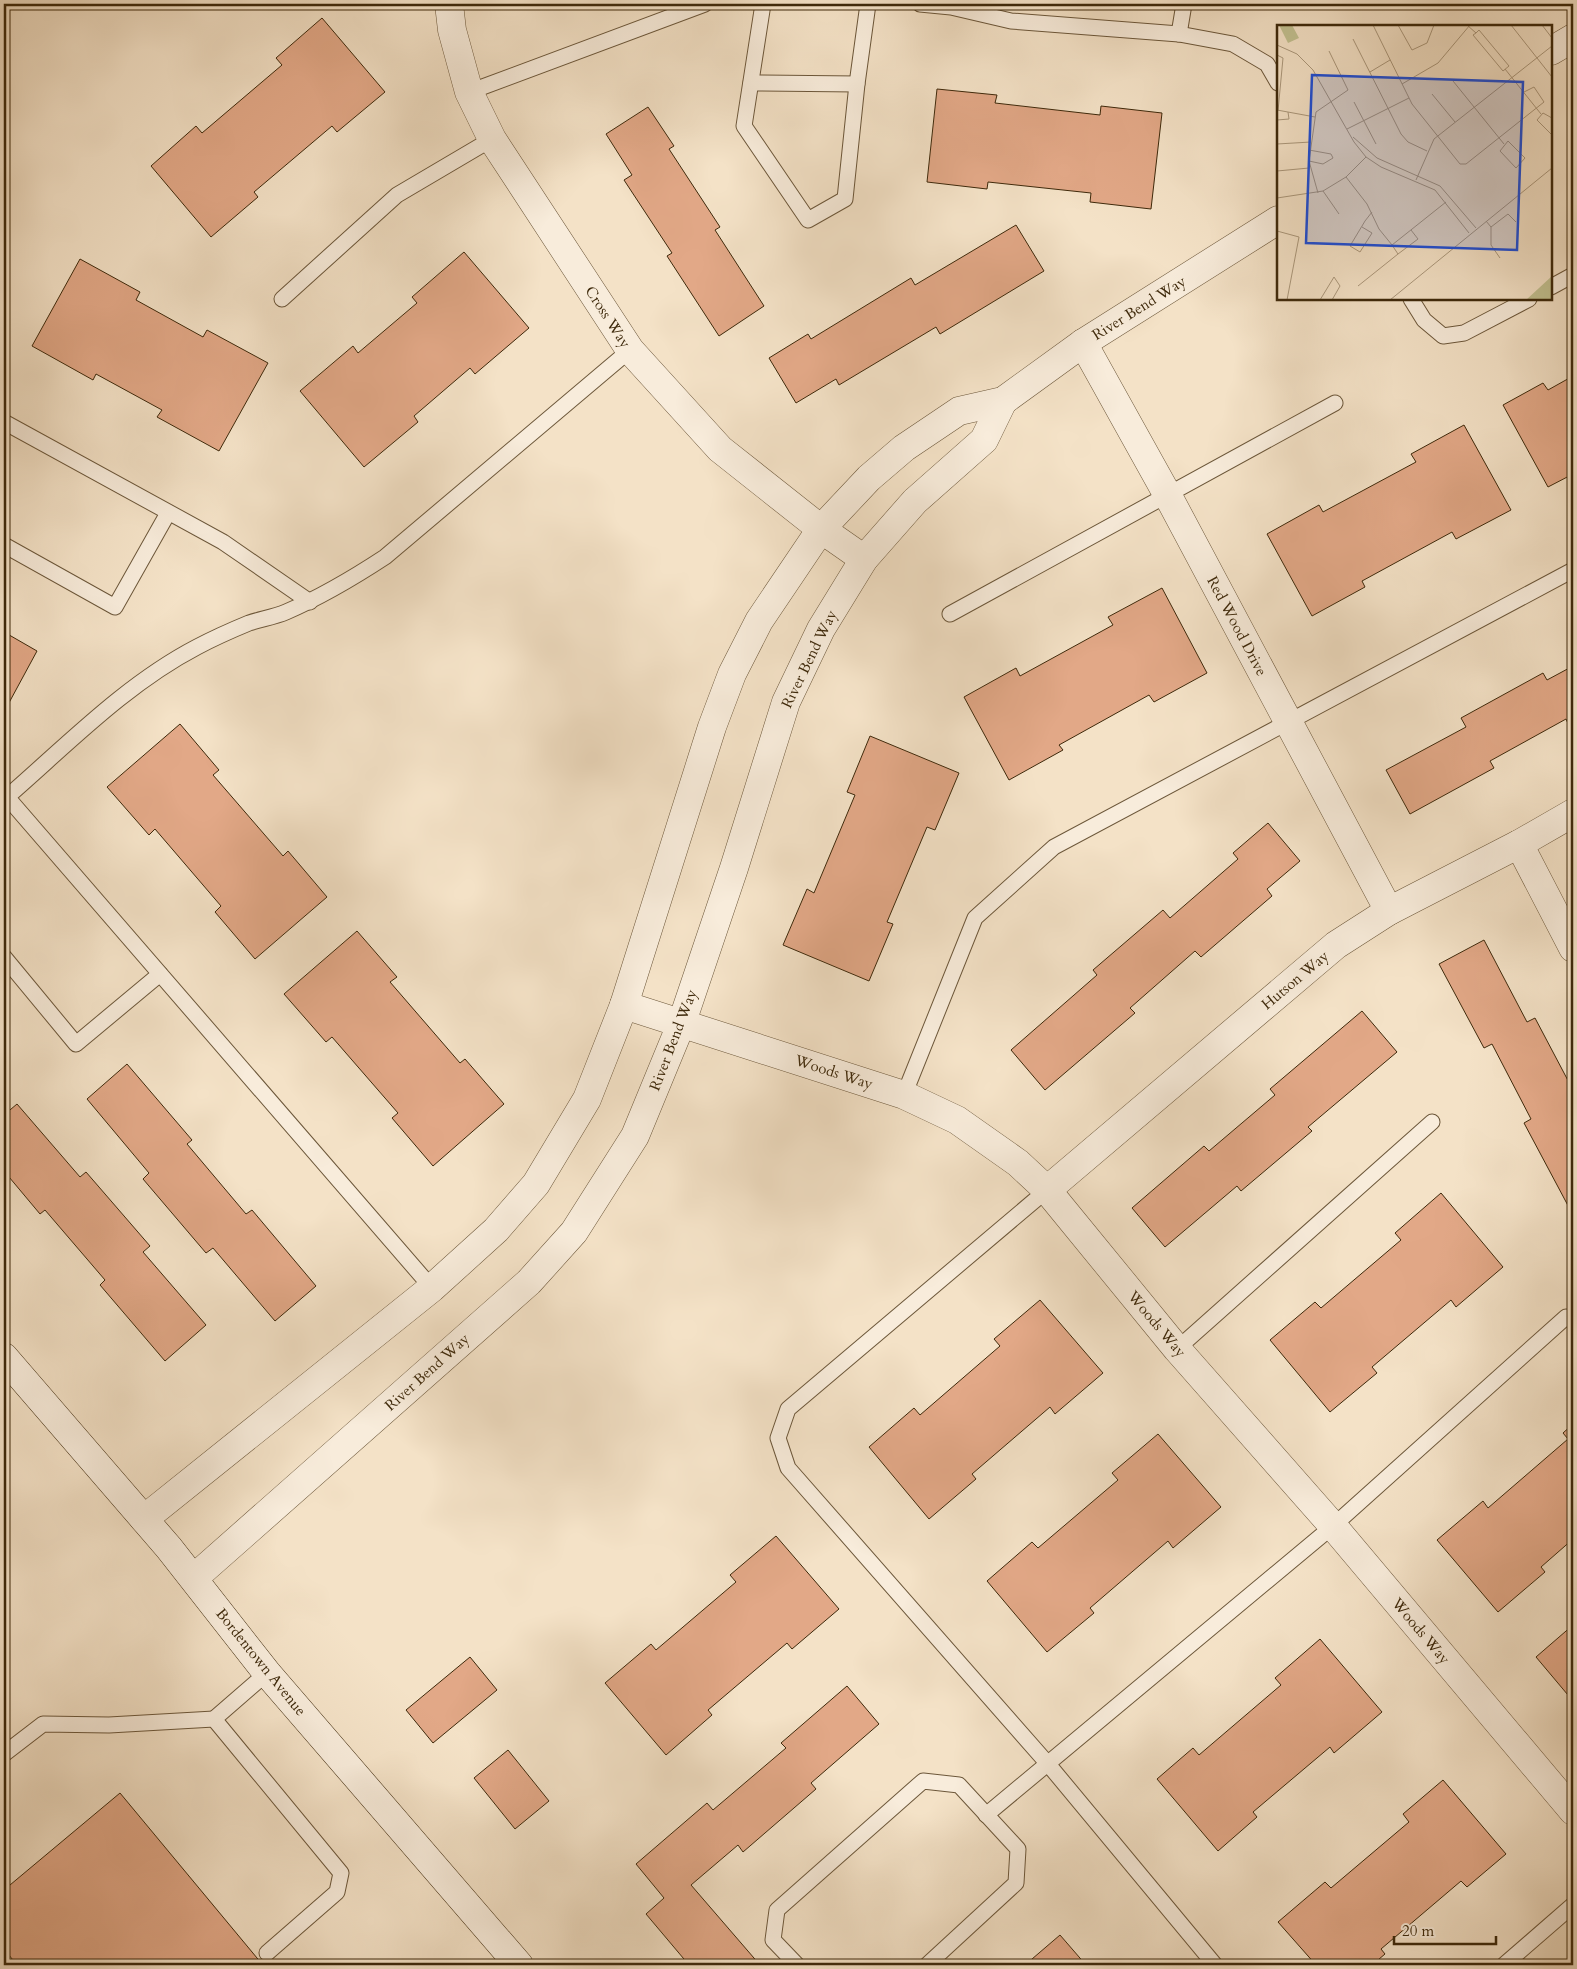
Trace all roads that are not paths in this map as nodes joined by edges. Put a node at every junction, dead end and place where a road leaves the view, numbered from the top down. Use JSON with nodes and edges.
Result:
{"nodes":[{"id":1,"x":449,"y":4,"type":"edge"},
{"id":2,"x":705,"y":4,"type":"edge"},
{"id":3,"x":763,"y":4,"type":"edge"},
{"id":4,"x":868,"y":4,"type":"edge"},
{"id":5,"x":920,"y":4,"type":"edge"},
{"id":6,"x":1184,"y":4,"type":"edge"},
{"id":7,"x":950,"y":6,"type":"edge"},
{"id":8,"x":1179,"y":34,"type":"junction"},
{"id":9,"x":1573,"y":38,"type":"edge"},
{"id":10,"x":1552,"y":51,"type":"edge"},
{"id":11,"x":1277,"y":81,"type":"edge"},
{"id":12,"x":752,"y":82,"type":"junction"},
{"id":13,"x":857,"y":84,"type":"junction"},
{"id":14,"x":469,"y":92,"type":"junction"},
{"id":15,"x":492,"y":139,"type":"junction"},
{"id":16,"x":1277,"y":221,"type":"edge"},
{"id":17,"x":1573,"y":275,"type":"edge"},
{"id":18,"x":1552,"y":286,"type":"edge"},
{"id":19,"x":282,"y":299,"type":"dead end"},
{"id":20,"x":1412,"y":300,"type":"edge"},
{"id":21,"x":1527,"y":300,"type":"edge"},
{"id":22,"x":1083,"y":343,"type":"junction"},
{"id":23,"x":630,"y":350,"type":"junction"},
{"id":24,"x":1003,"y":401,"type":"junction"},
{"id":25,"x":1335,"y":403,"type":"dead end"},
{"id":26,"x":4,"y":422,"type":"edge"},
{"id":27,"x":1167,"y":494,"type":"junction"},
{"id":28,"x":168,"y":512,"type":"junction"},
{"id":29,"x":821,"y":529,"type":"junction"},
{"id":30,"x":4,"y":545,"type":"edge"},
{"id":31,"x":864,"y":558,"type":"junction"},
{"id":32,"x":1573,"y":570,"type":"edge"},
{"id":33,"x":310,"y":602,"type":"junction"},
{"id":34,"x":950,"y":614,"type":"dead end"},
{"id":35,"x":1287,"y":722,"type":"junction"},
{"id":36,"x":5,"y":798,"type":"edge"},
{"id":37,"x":1573,"y":813,"type":"edge"},
{"id":38,"x":1519,"y":844,"type":"junction"},
{"id":39,"x":1389,"y":910,"type":"junction"},
{"id":40,"x":1573,"y":948,"type":"edge"},
{"id":41,"x":4,"y":957,"type":"edge"},
{"id":42,"x":160,"y":974,"type":"junction"},
{"id":43,"x":624,"y":1004,"type":"junction"},
{"id":44,"x":682,"y":1022,"type":"junction"},
{"id":45,"x":904,"y":1095,"type":"junction"},
{"id":46,"x":1432,"y":1122,"type":"dead end"},
{"id":47,"x":1047,"y":1190,"type":"junction"},
{"id":48,"x":432,"y":1288,"type":"junction"},
{"id":49,"x":1566,"y":1317,"type":"dead end"},
{"id":50,"x":1177,"y":1348,"type":"junction"},
{"id":51,"x":4,"y":1357,"type":"edge"},
{"id":52,"x":144,"y":1519,"type":"junction"},
{"id":53,"x":1333,"y":1526,"type":"junction"},
{"id":54,"x":194,"y":1578,"type":"junction"},
{"id":55,"x":267,"y":1673,"type":"junction"},
{"id":56,"x":214,"y":1719,"type":"junction"},
{"id":57,"x":4,"y":1754,"type":"edge"},
{"id":58,"x":1048,"y":1764,"type":"junction"},
{"id":59,"x":1573,"y":1812,"type":"edge"},
{"id":60,"x":986,"y":1815,"type":"junction"},
{"id":61,"x":1573,"y":1906,"type":"edge"},
{"id":62,"x":267,"y":1952,"type":"dead end"},
{"id":63,"x":519,"y":1965,"type":"edge"},
{"id":64,"x":797,"y":1965,"type":"edge"},
{"id":65,"x":927,"y":1965,"type":"edge"},
{"id":66,"x":1215,"y":1965,"type":"edge"},
{"id":67,"x":1504,"y":1965,"type":"edge"}],
"edges":[{"from":1,"to":14,"type":"street","name":"Cross Way"},
{"from":2,"to":14,"type":"lane"},
{"from":3,"to":12,"type":"lane"},
{"from":4,"to":13,"type":"lane"},
{"from":5,"to":7,"type":"lane"},
{"from":6,"to":8,"type":"lane"},
{"from":7,"to":8,"type":"lane"},
{"from":8,"to":11,"type":"lane"},
{"from":9,"to":10,"type":"street"},
{"from":12,"to":13,"type":"lane"},
{"from":12,"to":13,"type":"lane"},
{"from":14,"to":15,"type":"street","name":"Cross Way"},
{"from":15,"to":19,"type":"lane"},
{"from":15,"to":23,"type":"street","name":"Cross Way"},
{"from":16,"to":22,"type":"street","name":"River Bend Way"},
{"from":17,"to":18,"type":"lane"},
{"from":20,"to":21,"type":"lane"},
{"from":22,"to":24,"type":"street","name":"River Bend Way"},
{"from":22,"to":27,"type":"street","name":"Red Wood Drive"},
{"from":23,"to":29,"type":"street","name":"Cross Way"},
{"from":23,"to":33,"type":"lane"},
{"from":24,"to":29,"type":"street","name":"River Bend Way"},
{"from":24,"to":31,"type":"street","name":"River Bend Way"},
{"from":25,"to":27,"type":"lane"},
{"from":26,"to":28,"type":"lane"},
{"from":27,"to":34,"type":"lane"},
{"from":27,"to":35,"type":"street","name":"Red Wood Drive"},
{"from":28,"to":30,"type":"lane"},
{"from":28,"to":33,"type":"lane"},
{"from":29,"to":31,"type":"street","name":"Cross Way"},
{"from":29,"to":43,"type":"street","name":"River Bend Way"},
{"from":31,"to":44,"type":"street","name":"River Bend Way"},
{"from":32,"to":35,"type":"lane"},
{"from":33,"to":36,"type":"lane"},
{"from":35,"to":39,"type":"street","name":"Red Wood Drive"},
{"from":35,"to":45,"type":"lane"},
{"from":36,"to":42,"type":"lane"},
{"from":37,"to":38,"type":"street","name":"Hutson Way"},
{"from":38,"to":39,"type":"street","name":"Hutson Way"},
{"from":38,"to":40,"type":"street"},
{"from":39,"to":47,"type":"street","name":"Hutson Way"},
{"from":41,"to":42,"type":"lane"},
{"from":42,"to":48,"type":"lane"},
{"from":43,"to":44,"type":"street","name":"Woods Way"},
{"from":43,"to":48,"type":"street","name":"River Bend Way"},
{"from":44,"to":45,"type":"street","name":"Woods Way"},
{"from":44,"to":54,"type":"street","name":"River Bend Way"},
{"from":45,"to":47,"type":"street","name":"Woods Way"},
{"from":46,"to":50,"type":"lane"},
{"from":47,"to":50,"type":"street","name":"Woods Way"},
{"from":47,"to":58,"type":"lane"},
{"from":48,"to":52,"type":"street","name":"River Bend Way"},
{"from":49,"to":53,"type":"lane"},
{"from":50,"to":53,"type":"street","name":"Woods Way"},
{"from":51,"to":52,"type":"street","name":"Bordentown Avenue"},
{"from":52,"to":54,"type":"street","name":"Bordentown Avenue"},
{"from":53,"to":58,"type":"lane"},
{"from":53,"to":59,"type":"street","name":"Woods Way"},
{"from":54,"to":55,"type":"street","name":"Bordentown Avenue"},
{"from":55,"to":56,"type":"lane"},
{"from":55,"to":63,"type":"street","name":"Bordentown Avenue"},
{"from":56,"to":57,"type":"lane"},
{"from":56,"to":62,"type":"lane"},
{"from":58,"to":60,"type":"lane"},
{"from":58,"to":66,"type":"lane"},
{"from":60,"to":64,"type":"lane"},
{"from":60,"to":65,"type":"lane"},
{"from":61,"to":67,"type":"lane"}]}
